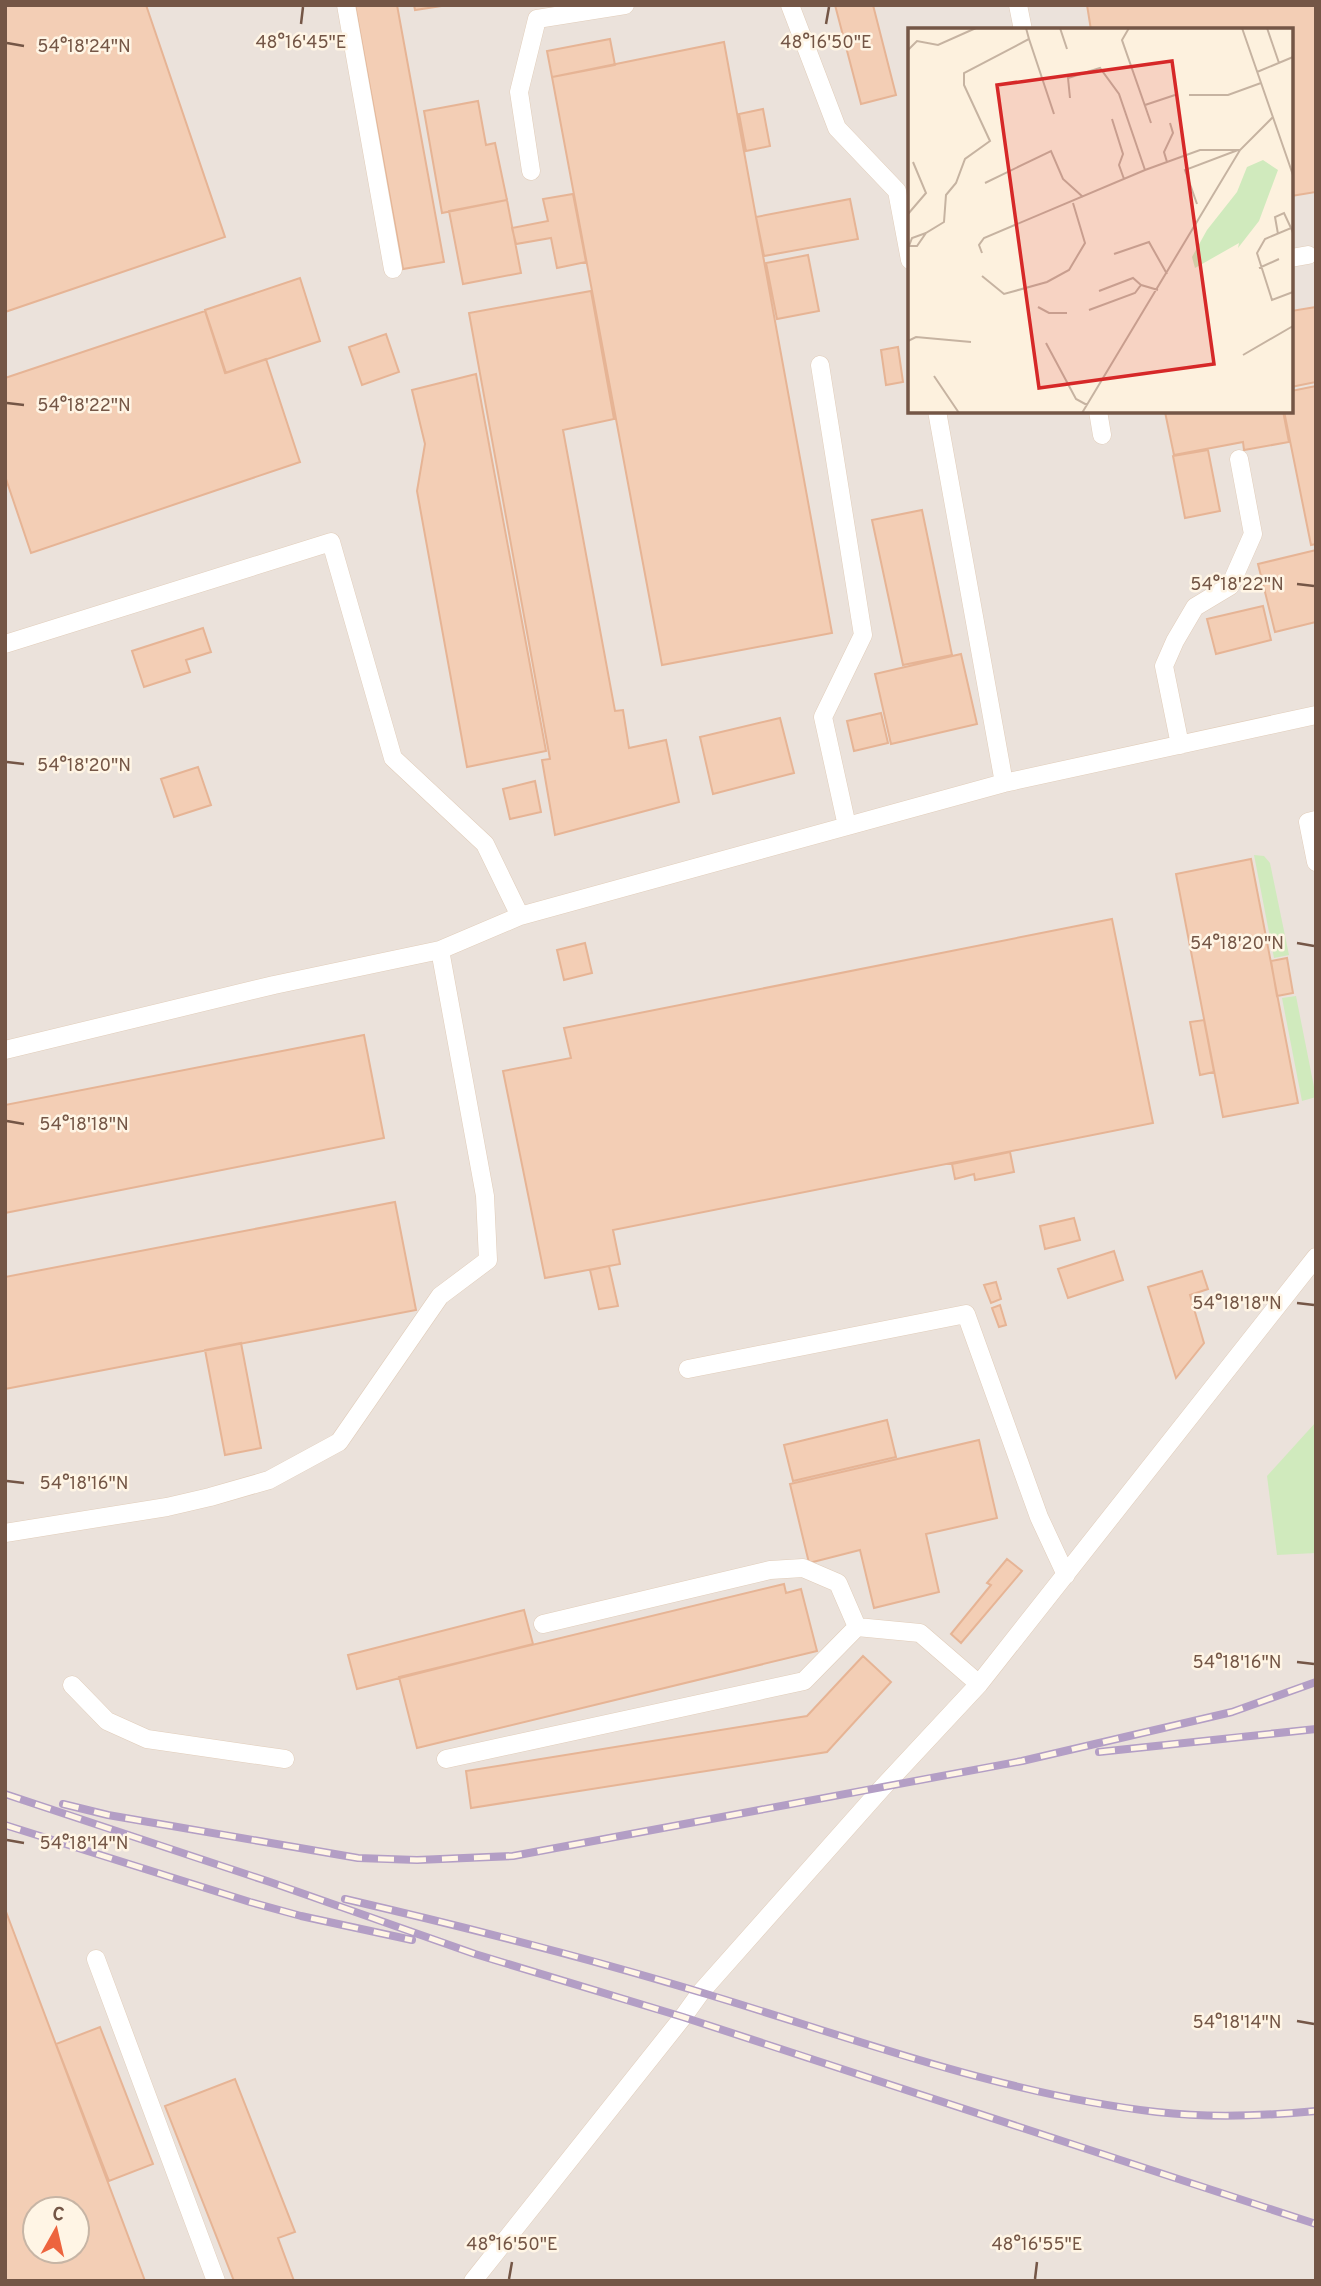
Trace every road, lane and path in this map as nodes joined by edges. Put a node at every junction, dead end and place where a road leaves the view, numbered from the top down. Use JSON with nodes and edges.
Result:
{"nodes":[{"id":1,"x":346,"y":5,"type":"edge"},
{"id":2,"x":625,"y":5,"type":"edge"},
{"id":3,"x":790,"y":5,"type":"edge"},
{"id":4,"x":1018,"y":5,"type":"edge"},
{"id":5,"x":1023,"y":28,"type":"edge"},
{"id":6,"x":531,"y":172,"type":"dead end"},
{"id":7,"x":908,"y":249,"type":"edge"},
{"id":8,"x":393,"y":269,"type":"dead end"},
{"id":9,"x":820,"y":365,"type":"dead end"},
{"id":10,"x":937,"y":413,"type":"edge"},
{"id":11,"x":1098,"y":413,"type":"edge"},
{"id":12,"x":1102,"y":435,"type":"dead end"},
{"id":13,"x":1239,"y":459,"type":"dead end"},
{"id":14,"x":5,"y":644,"type":"edge"},
{"id":15,"x":1316,"y":715,"type":"edge"},
{"id":16,"x":1180,"y":745,"type":"junction"},
{"id":17,"x":1004,"y":783,"type":"junction"},
{"id":18,"x":1316,"y":820,"type":"edge"},
{"id":19,"x":847,"y":826,"type":"junction"},
{"id":20,"x":1316,"y":862,"type":"edge"},
{"id":21,"x":520,"y":916,"type":"junction"},
{"id":22,"x":440,"y":950,"type":"junction"},
{"id":23,"x":5,"y":1050,"type":"edge"},
{"id":24,"x":1316,"y":1257,"type":"edge"},
{"id":25,"x":688,"y":1369,"type":"dead end"},
{"id":26,"x":5,"y":1533,"type":"edge"},
{"id":27,"x":1066,"y":1575,"type":"junction"},
{"id":28,"x":542,"y":1624,"type":"dead end"},
{"id":29,"x":857,"y":1627,"type":"junction"},
{"id":30,"x":979,"y":1684,"type":"junction"},
{"id":31,"x":72,"y":1685,"type":"dead end"},
{"id":32,"x":285,"y":1759,"type":"dead end"},
{"id":33,"x":446,"y":1759,"type":"dead end"},
{"id":34,"x":96,"y":1959,"type":"dead end"},
{"id":35,"x":216,"y":2281,"type":"edge"},
{"id":36,"x":473,"y":2281,"type":"edge"}],
"edges":[{"from":1,"to":8,"type":"lane"},
{"from":2,"to":6,"type":"lane"},
{"from":3,"to":7,"type":"lane"},
{"from":4,"to":5,"type":"lane"},
{"from":9,"to":19,"type":"lane"},
{"from":10,"to":17,"type":"lane"},
{"from":11,"to":12,"type":"lane"},
{"from":13,"to":16,"type":"lane"},
{"from":14,"to":21,"type":"lane"},
{"from":15,"to":16,"type":"lane"},
{"from":16,"to":17,"type":"lane"},
{"from":17,"to":19,"type":"lane"},
{"from":18,"to":20,"type":"lane"},
{"from":19,"to":21,"type":"lane"},
{"from":21,"to":22,"type":"lane"},
{"from":22,"to":23,"type":"lane"},
{"from":22,"to":26,"type":"lane"},
{"from":24,"to":27,"type":"lane"},
{"from":25,"to":27,"type":"lane"},
{"from":27,"to":30,"type":"lane"},
{"from":28,"to":29,"type":"lane"},
{"from":29,"to":30,"type":"lane"},
{"from":29,"to":33,"type":"lane"},
{"from":30,"to":36,"type":"lane"},
{"from":31,"to":32,"type":"lane"},
{"from":34,"to":35,"type":"lane"}]}
